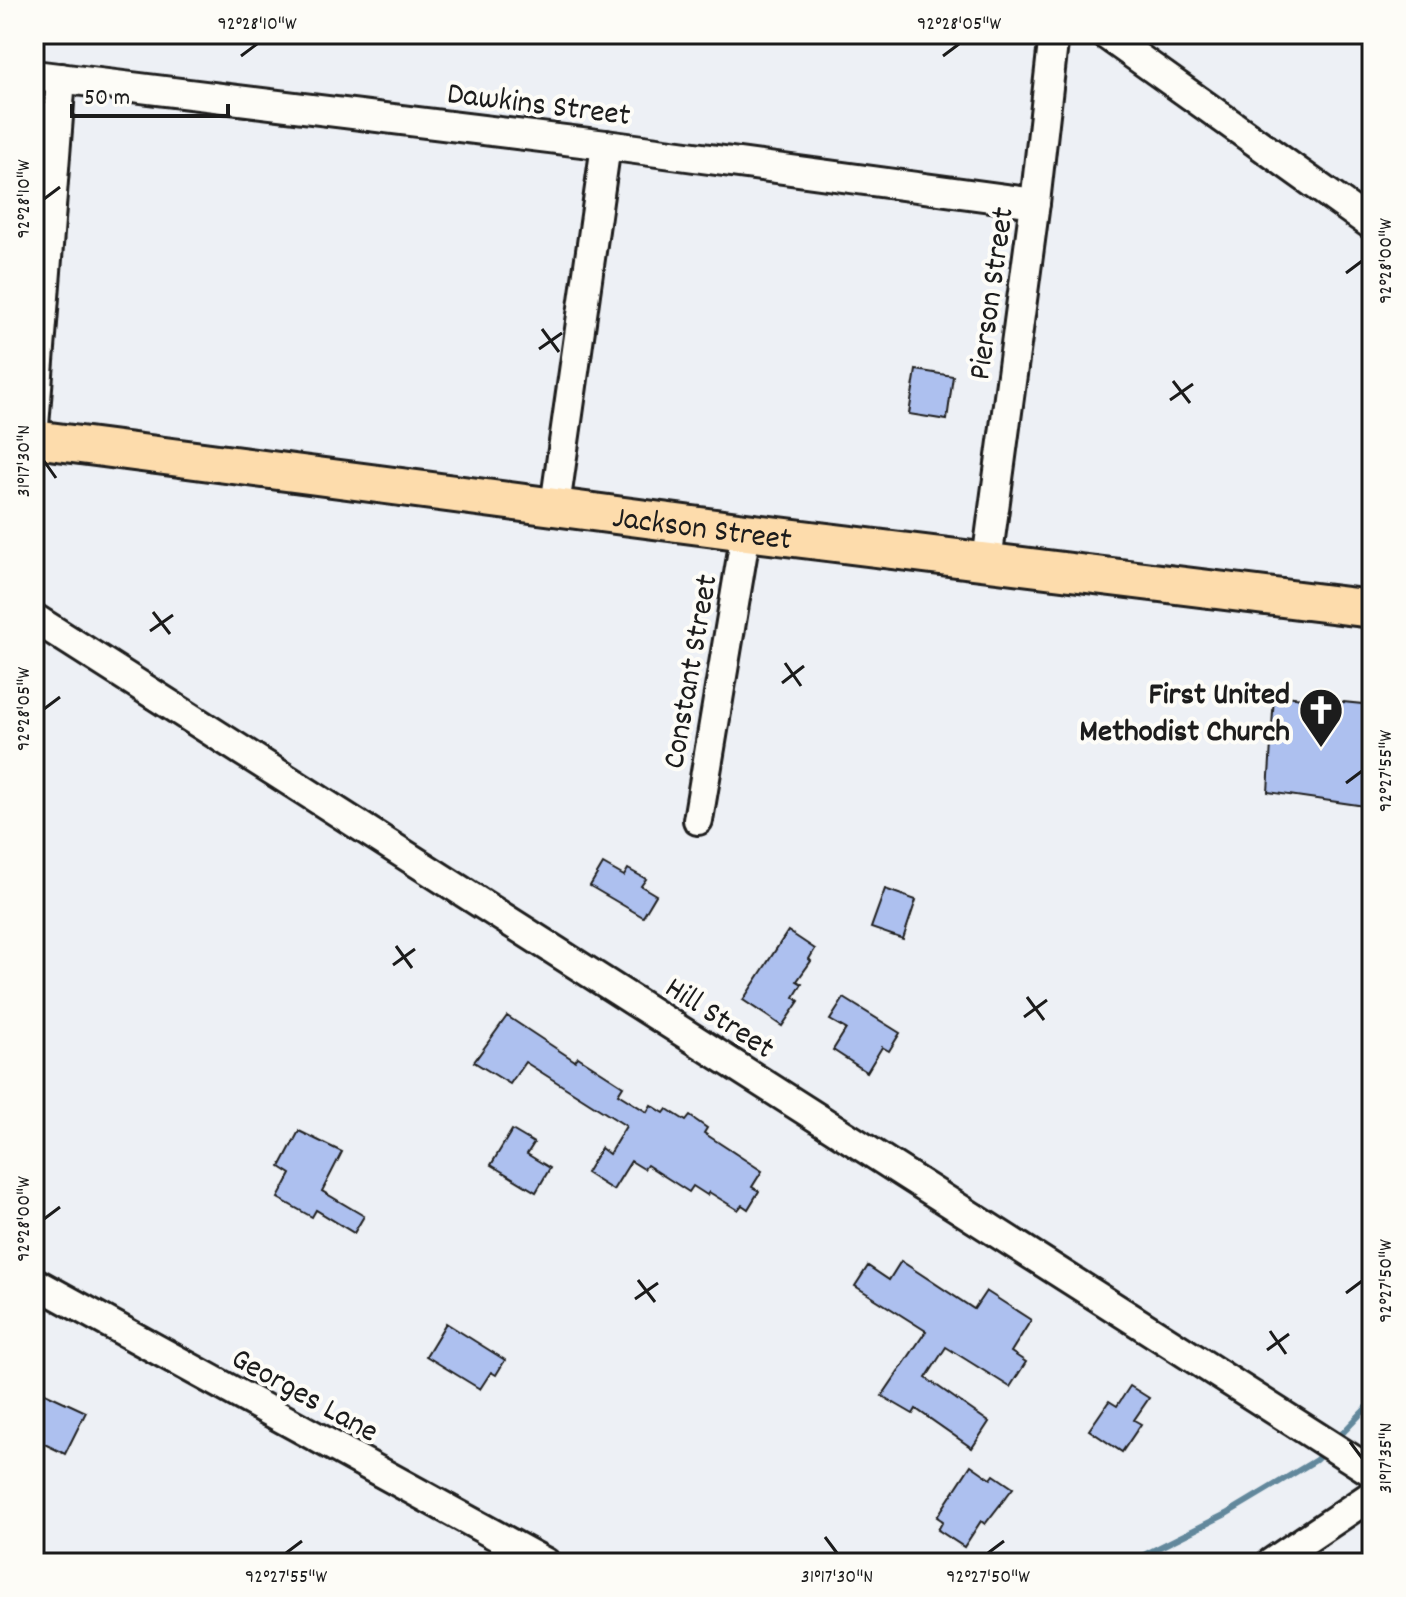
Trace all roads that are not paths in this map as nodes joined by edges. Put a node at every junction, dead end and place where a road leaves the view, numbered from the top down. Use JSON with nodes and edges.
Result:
{"nodes":[{"id":1,"x":1054,"y":34,"type":"edge"},
{"id":2,"x":1105,"y":34,"type":"edge"},
{"id":3,"x":48,"y":76,"type":"edge"},
{"id":4,"x":606,"y":145,"type":"junction"},
{"id":5,"x":1035,"y":203,"type":"junction"},
{"id":6,"x":1372,"y":225,"type":"edge"},
{"id":7,"x":34,"y":426,"type":"edge"},
{"id":8,"x":34,"y":439,"type":"edge"},
{"id":9,"x":555,"y":506,"type":"junction"},
{"id":10,"x":746,"y":532,"type":"junction"},
{"id":11,"x":987,"y":561,"type":"junction"},
{"id":12,"x":1372,"y":609,"type":"edge"},
{"id":13,"x":34,"y":618,"type":"edge"},
{"id":14,"x":698,"y":820,"type":"dead end"},
{"id":15,"x":34,"y":1282,"type":"edge"},
{"id":16,"x":1372,"y":1472,"type":"edge"},
{"id":17,"x":1372,"y":1495,"type":"edge"},
{"id":18,"x":546,"y":1563,"type":"edge"},
{"id":19,"x":1271,"y":1563,"type":"edge"}],
"edges":[{"from":1,"to":5,"type":"street","name":"Pierson Street"},
{"from":2,"to":6,"type":"street"},
{"from":3,"to":4,"type":"street","name":"Dawkins Street"},
{"from":3,"to":7,"type":"street"},
{"from":4,"to":5,"type":"street","name":"Dawkins Street"},
{"from":4,"to":9,"type":"street"},
{"from":5,"to":11,"type":"street","name":"Pierson Street"},
{"from":8,"to":9,"type":"main road","name":"Jackson Street"},
{"from":9,"to":10,"type":"main road","name":"Jackson Street"},
{"from":10,"to":11,"type":"main road","name":"Jackson Street"},
{"from":10,"to":14,"type":"street","name":"Constant Street"},
{"from":11,"to":12,"type":"main road","name":"Jackson Street"},
{"from":13,"to":16,"type":"street","name":"Hill Street"},
{"from":15,"to":18,"type":"street","name":"Georges Lane"},
{"from":17,"to":19,"type":"street"}]}
